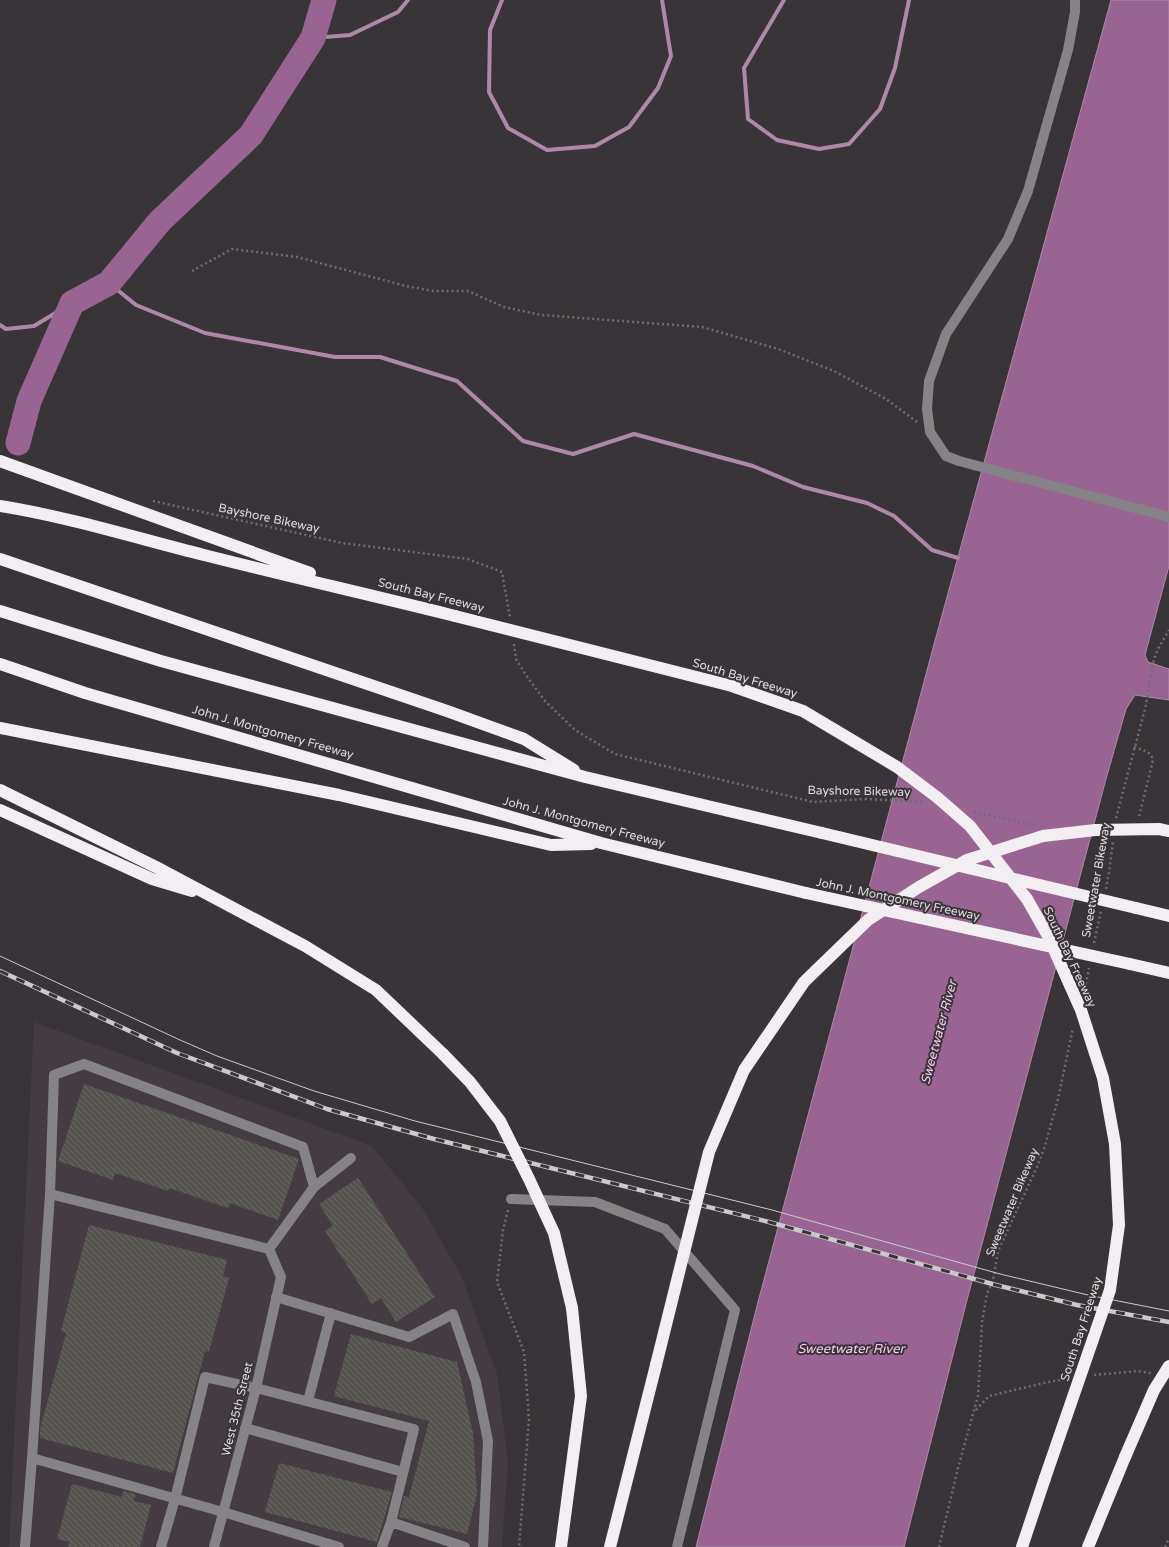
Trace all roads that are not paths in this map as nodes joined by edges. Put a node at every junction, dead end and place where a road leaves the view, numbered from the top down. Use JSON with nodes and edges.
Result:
{"nodes":[{"id":1,"x":1075,"y":0,"type":"edge"},
{"id":2,"x":0,"y":461,"type":"edge"},
{"id":3,"x":0,"y":506,"type":"edge"},
{"id":4,"x":1169,"y":517,"type":"edge"},
{"id":5,"x":0,"y":559,"type":"edge"},
{"id":6,"x":360,"y":592,"type":"junction"},
{"id":7,"x":0,"y":611,"type":"edge"},
{"id":8,"x":0,"y":664,"type":"edge"},
{"id":9,"x":0,"y":728,"type":"edge"},
{"id":10,"x":585,"y":777,"type":"junction"},
{"id":11,"x":0,"y":790,"type":"edge"},
{"id":12,"x":0,"y":810,"type":"edge"},
{"id":13,"x":1169,"y":831,"type":"edge"},
{"id":14,"x":601,"y":843,"type":"junction"},
{"id":15,"x":220,"y":900,"type":"junction"},
{"id":16,"x":1169,"y":916,"type":"edge"},
{"id":17,"x":1169,"y":973,"type":"edge"},
{"id":18,"x":351,"y":1158,"type":"dead end"},
{"id":19,"x":314,"y":1187,"type":"junction"},
{"id":20,"x":50,"y":1194,"type":"junction"},
{"id":21,"x":511,"y":1199,"type":"road end"},
{"id":22,"x":269,"y":1249,"type":"junction"},
{"id":23,"x":276,"y":1297,"type":"junction"},
{"id":24,"x":331,"y":1313,"type":"junction"},
{"id":25,"x":1169,"y":1366,"type":"edge"},
{"id":26,"x":256,"y":1388,"type":"junction"},
{"id":27,"x":308,"y":1401,"type":"junction"},
{"id":28,"x":245,"y":1428,"type":"junction"},
{"id":29,"x":32,"y":1458,"type":"junction"},
{"id":30,"x":403,"y":1472,"type":"junction"},
{"id":31,"x":175,"y":1499,"type":"junction"},
{"id":32,"x":223,"y":1512,"type":"junction"},
{"id":33,"x":391,"y":1522,"type":"junction"},
{"id":34,"x":25,"y":1547,"type":"edge"},
{"id":35,"x":161,"y":1547,"type":"edge"},
{"id":36,"x":214,"y":1547,"type":"edge"},
{"id":37,"x":339,"y":1547,"type":"edge"},
{"id":38,"x":382,"y":1547,"type":"edge"},
{"id":39,"x":465,"y":1547,"type":"edge"},
{"id":40,"x":483,"y":1547,"type":"edge"},
{"id":41,"x":561,"y":1547,"type":"edge"},
{"id":42,"x":610,"y":1547,"type":"edge"},
{"id":43,"x":677,"y":1547,"type":"edge"},
{"id":44,"x":1022,"y":1547,"type":"edge"},
{"id":45,"x":1088,"y":1547,"type":"edge"}],
"edges":[{"from":1,"to":4,"type":"street"},
{"from":2,"to":6,"type":"highway"},
{"from":3,"to":6,"type":"highway"},
{"from":5,"to":10,"type":"highway"},
{"from":6,"to":44,"type":"highway","name":"South Bay Freeway","bridge":true},
{"from":7,"to":10,"type":"highway"},
{"from":8,"to":14,"type":"highway","name":"John J. Montgomery Freeway"},
{"from":9,"to":14,"type":"highway"},
{"from":10,"to":16,"type":"highway","bridge":true},
{"from":11,"to":15,"type":"highway"},
{"from":12,"to":15,"type":"highway"},
{"from":13,"to":42,"type":"highway","bridge":true},
{"from":14,"to":17,"type":"highway","name":"John J. Montgomery Freeway","bridge":true},
{"from":15,"to":41,"type":"highway","bridge":true},
{"from":18,"to":19,"type":"street"},
{"from":19,"to":20,"type":"street"},
{"from":19,"to":22,"type":"street"},
{"from":20,"to":22,"type":"street"},
{"from":20,"to":29,"type":"street"},
{"from":21,"to":43,"type":"street"},
{"from":22,"to":23,"type":"street","name":"West 35th Street"},
{"from":23,"to":24,"type":"street"},
{"from":23,"to":26,"type":"street","name":"West 35th Street"},
{"from":24,"to":27,"type":"street"},
{"from":24,"to":40,"type":"street"},
{"from":25,"to":45,"type":"highway","bridge":true},
{"from":26,"to":27,"type":"street"},
{"from":26,"to":28,"type":"street","name":"West 35th Street"},
{"from":26,"to":31,"type":"street"},
{"from":27,"to":30,"type":"street"},
{"from":28,"to":30,"type":"street"},
{"from":28,"to":32,"type":"street","name":"West 35th Street"},
{"from":29,"to":31,"type":"street"},
{"from":29,"to":34,"type":"street"},
{"from":30,"to":33,"type":"street"},
{"from":31,"to":32,"type":"street"},
{"from":31,"to":35,"type":"street"},
{"from":32,"to":36,"type":"street","name":"West 35th Street"},
{"from":32,"to":37,"type":"street"},
{"from":33,"to":38,"type":"street"},
{"from":33,"to":39,"type":"street"}]}
